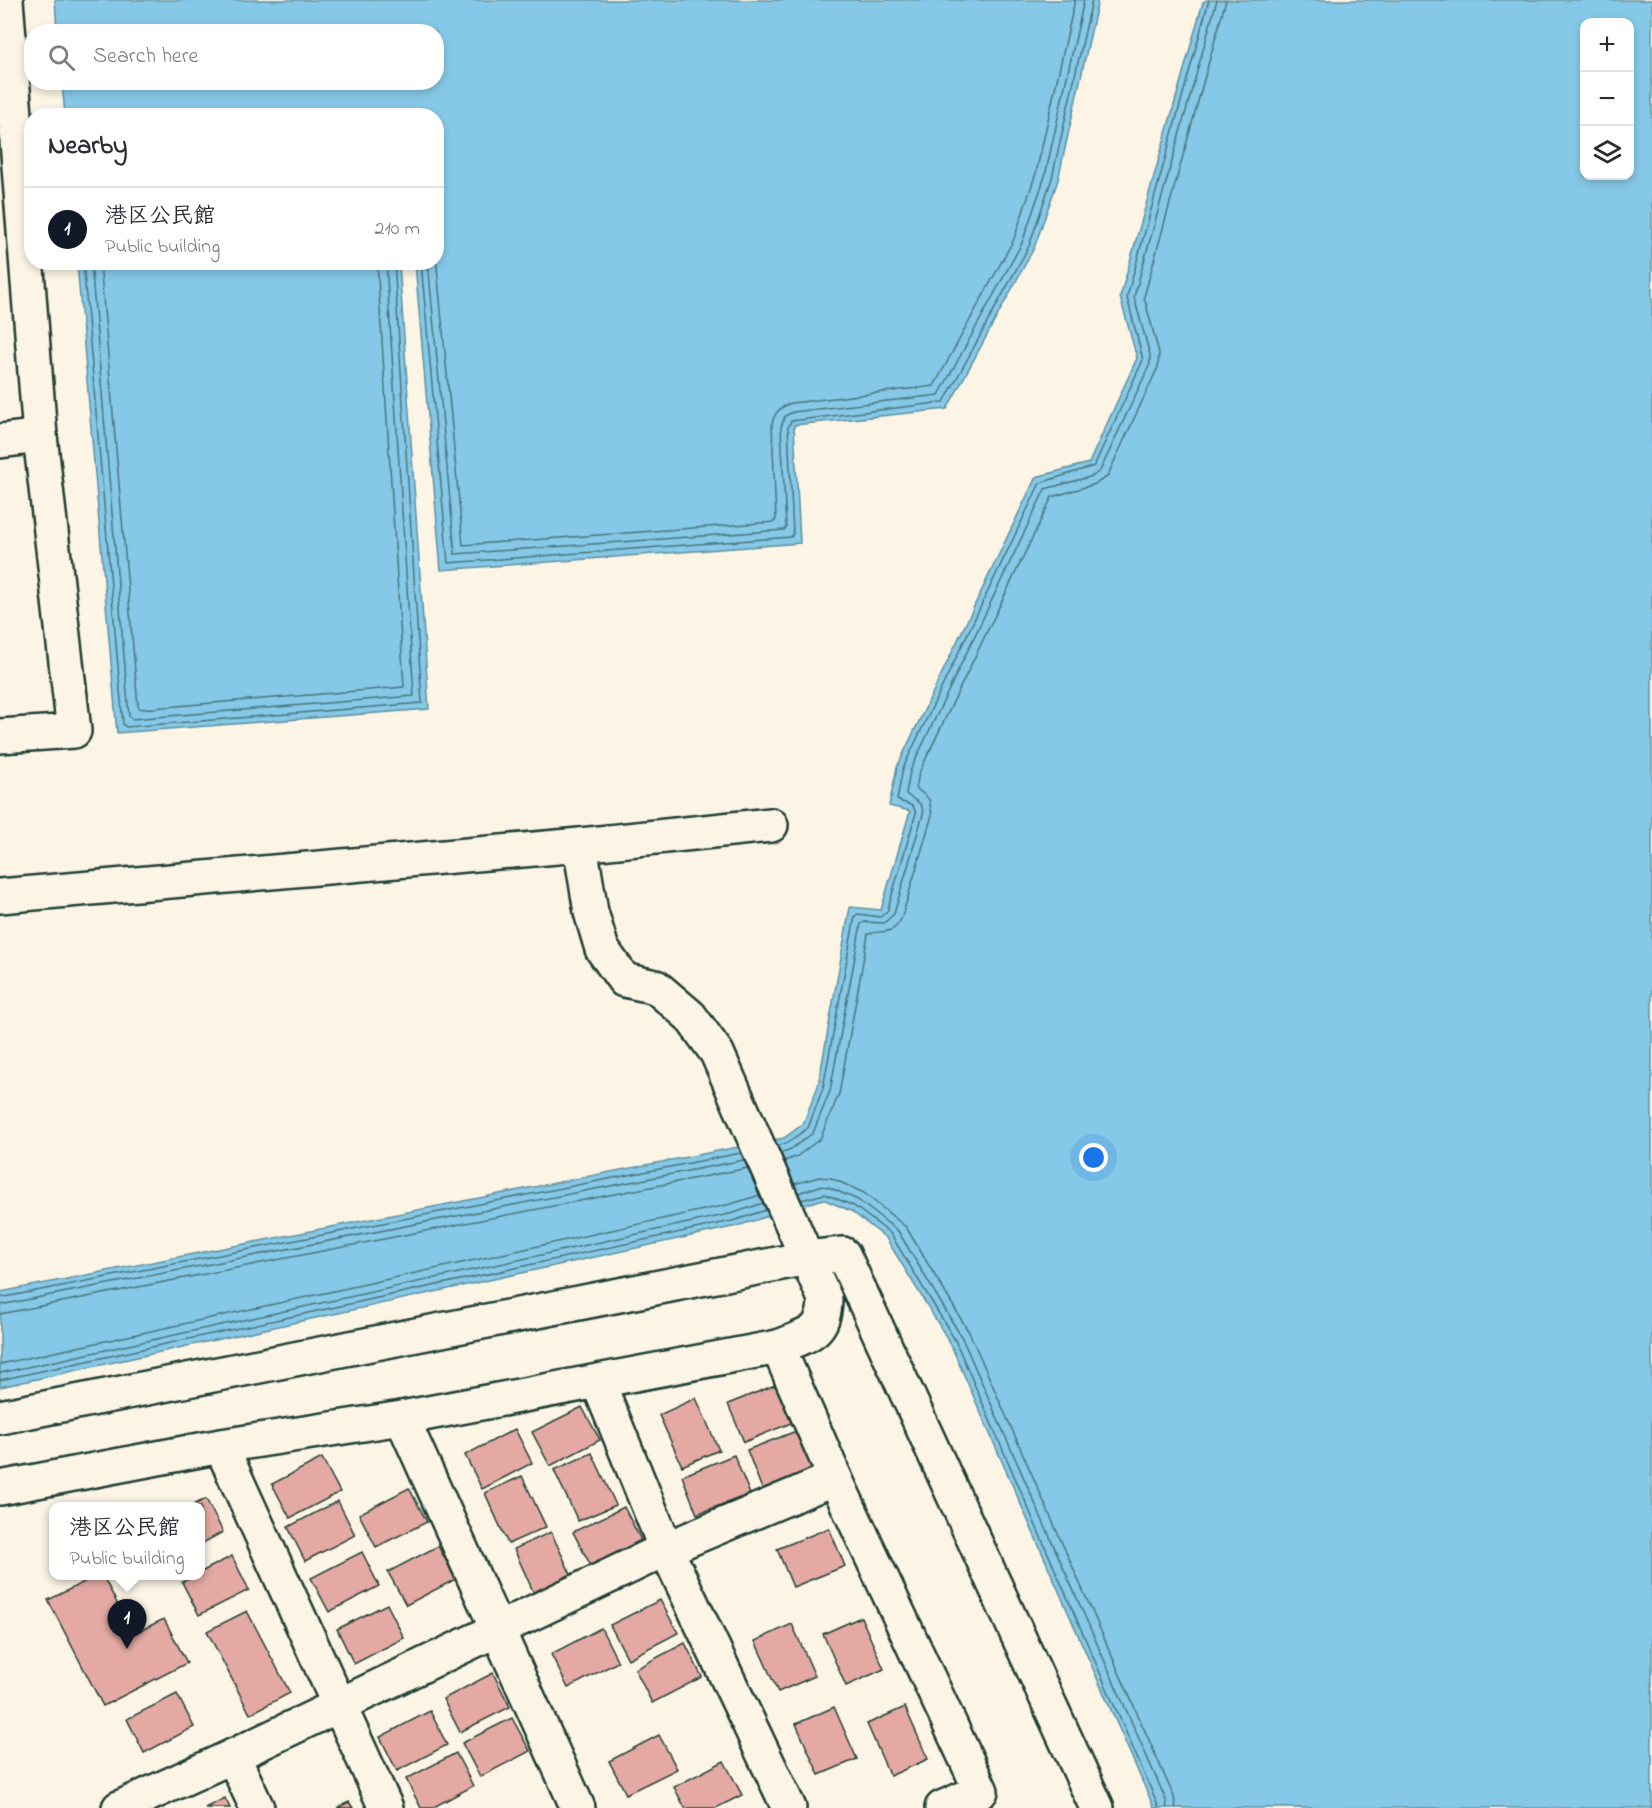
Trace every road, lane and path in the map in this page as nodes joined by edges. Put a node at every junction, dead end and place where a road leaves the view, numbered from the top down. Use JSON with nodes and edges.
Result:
{"nodes":[{"id":1,"x":6,"y":0,"type":"edge"},
{"id":2,"x":9,"y":157,"type":"edge"},
{"id":3,"x":40,"y":436,"type":"junction"},
{"id":4,"x":0,"y":441,"type":"edge"},
{"id":5,"x":0,"y":736,"type":"edge"},
{"id":6,"x":771,"y":825,"type":"dead end"},
{"id":7,"x":580,"y":844,"type":"junction"},
{"id":8,"x":0,"y":896,"type":"edge"},
{"id":9,"x":807,"y":1258,"type":"junction"},
{"id":10,"x":778,"y":1347,"type":"junction"},
{"id":11,"x":597,"y":1382,"type":"junction"},
{"id":12,"x":0,"y":1417,"type":"edge"},
{"id":13,"x":402,"y":1418,"type":"junction"},
{"id":14,"x":221,"y":1446,"type":"junction"},
{"id":15,"x":835,"y":1478,"type":"junction"},
{"id":16,"x":0,"y":1488,"type":"edge"},
{"id":17,"x":666,"y":1549,"type":"junction"},
{"id":18,"x":498,"y":1628,"type":"junction"},
{"id":19,"x":339,"y":1706,"type":"junction"},
{"id":20,"x":233,"y":1756,"type":"junction"},
{"id":21,"x":119,"y":1808,"type":"edge"},
{"id":22,"x":257,"y":1808,"type":"edge"},
{"id":23,"x":386,"y":1808,"type":"edge"},
{"id":24,"x":578,"y":1808,"type":"edge"},
{"id":25,"x":789,"y":1808,"type":"edge"},
{"id":26,"x":942,"y":1808,"type":"edge"},
{"id":27,"x":1097,"y":1808,"type":"edge"}],
"edges":[{"from":1,"to":2,"type":"street"},
{"from":2,"to":3,"type":"street"},
{"from":3,"to":4,"type":"street"},
{"from":3,"to":5,"type":"street"},
{"from":6,"to":7,"type":"street"},
{"from":7,"to":8,"type":"street"},
{"from":7,"to":9,"type":"street"},
{"from":9,"to":10,"type":"street"},
{"from":9,"to":12,"type":"street"},
{"from":9,"to":27,"type":"street"},
{"from":10,"to":11,"type":"street"},
{"from":10,"to":15,"type":"street"},
{"from":11,"to":13,"type":"street"},
{"from":11,"to":17,"type":"street"},
{"from":13,"to":14,"type":"street"},
{"from":13,"to":18,"type":"street"},
{"from":14,"to":16,"type":"street"},
{"from":14,"to":19,"type":"street"},
{"from":15,"to":17,"type":"street"},
{"from":15,"to":26,"type":"street"},
{"from":17,"to":18,"type":"street"},
{"from":17,"to":25,"type":"street"},
{"from":18,"to":19,"type":"street"},
{"from":18,"to":24,"type":"street"},
{"from":19,"to":20,"type":"street"},
{"from":19,"to":23,"type":"street"},
{"from":20,"to":21,"type":"street"},
{"from":20,"to":22,"type":"street"}]}
